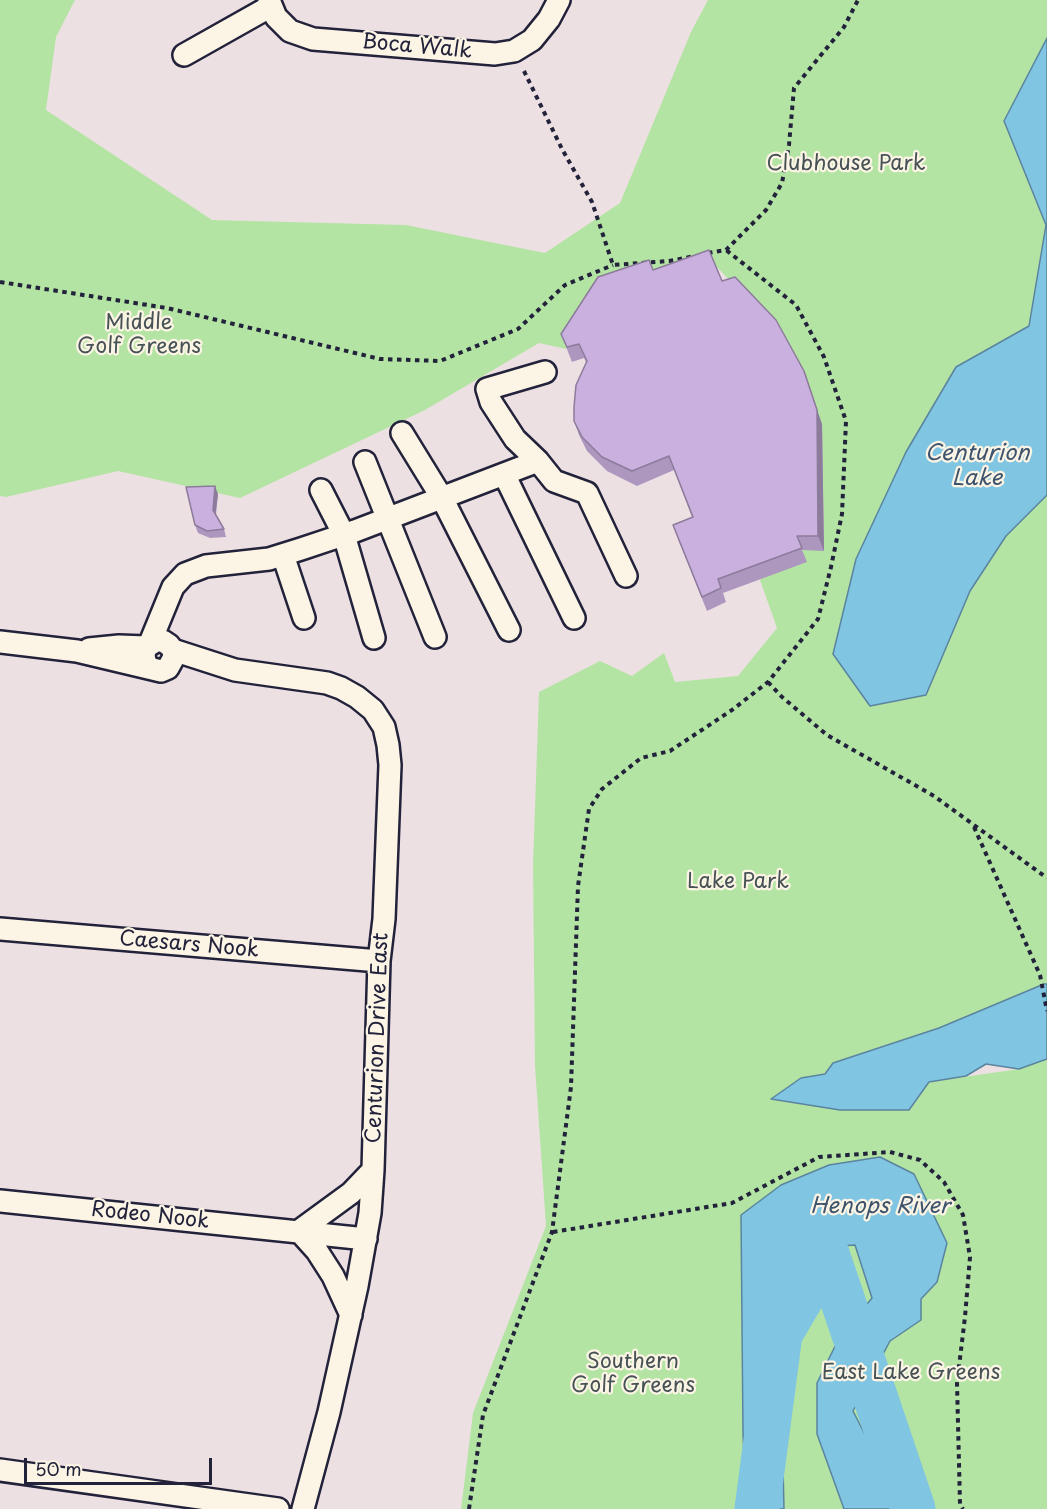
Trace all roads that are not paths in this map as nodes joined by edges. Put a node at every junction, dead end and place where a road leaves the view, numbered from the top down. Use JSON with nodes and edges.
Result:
{"nodes":[{"id":1,"x":559,"y":0,"type":"edge"},
{"id":2,"x":270,"y":3,"type":"edge"},
{"id":3,"x":184,"y":55,"type":"dead end"},
{"id":4,"x":545,"y":372,"type":"dead end"},
{"id":5,"x":402,"y":433,"type":"dead end"},
{"id":6,"x":538,"y":461,"type":"junction"},
{"id":7,"x":365,"y":462,"type":"dead end"},
{"id":8,"x":504,"y":474,"type":"junction"},
{"id":9,"x":321,"y":490,"type":"dead end"},
{"id":10,"x":442,"y":498,"type":"junction"},
{"id":11,"x":388,"y":518,"type":"junction"},
{"id":12,"x":344,"y":535,"type":"junction"},
{"id":13,"x":283,"y":555,"type":"junction"},
{"id":14,"x":626,"y":576,"type":"dead end"},
{"id":15,"x":304,"y":618,"type":"dead end"},
{"id":16,"x":574,"y":618,"type":"dead end"},
{"id":17,"x":510,"y":630,"type":"dead end"},
{"id":18,"x":435,"y":637,"type":"dead end"},
{"id":19,"x":374,"y":638,"type":"dead end"},
{"id":20,"x":0,"y":642,"type":"edge"},
{"id":21,"x":159,"y":654,"type":"junction"},
{"id":22,"x":0,"y":929,"type":"edge"},
{"id":23,"x":379,"y":961,"type":"junction"},
{"id":24,"x":373,"y":1170,"type":"junction"},
{"id":25,"x":0,"y":1201,"type":"edge"},
{"id":26,"x":299,"y":1231,"type":"junction"},
{"id":27,"x":366,"y":1239,"type":"junction"},
{"id":28,"x":351,"y":1315,"type":"junction"},
{"id":29,"x":0,"y":1470,"type":"edge"},
{"id":30,"x":278,"y":1509,"type":"edge"},
{"id":31,"x":303,"y":1509,"type":"edge"}],
"edges":[{"from":1,"to":2,"type":"street","name":"Boca Walk"},
{"from":2,"to":3,"type":"street"},
{"from":4,"to":6,"type":"street"},
{"from":5,"to":10,"type":"street"},
{"from":6,"to":8,"type":"street"},
{"from":6,"to":14,"type":"street"},
{"from":7,"to":11,"type":"street"},
{"from":8,"to":10,"type":"street"},
{"from":8,"to":16,"type":"street"},
{"from":9,"to":12,"type":"street"},
{"from":10,"to":11,"type":"street"},
{"from":10,"to":17,"type":"street"},
{"from":11,"to":12,"type":"street"},
{"from":11,"to":18,"type":"street"},
{"from":12,"to":13,"type":"street"},
{"from":12,"to":19,"type":"street"},
{"from":13,"to":15,"type":"street"},
{"from":13,"to":21,"type":"street"},
{"from":20,"to":21,"type":"street","name":"Centurion Drive East"},
{"from":21,"to":23,"type":"street","name":"Centurion Drive East"},
{"from":22,"to":23,"type":"street","name":"Caesars Nook"},
{"from":23,"to":24,"type":"street","name":"Centurion Drive East"},
{"from":24,"to":26,"type":"street"},
{"from":24,"to":27,"type":"street","name":"Centurion Drive East"},
{"from":25,"to":26,"type":"street","name":"Rodeo Nook"},
{"from":26,"to":27,"type":"street","name":"Rodeo Nook"},
{"from":26,"to":28,"type":"street"},
{"from":27,"to":28,"type":"street","name":"Centurion Drive East"},
{"from":28,"to":31,"type":"street","name":"Centurion Drive East"},
{"from":29,"to":30,"type":"street"}]}
